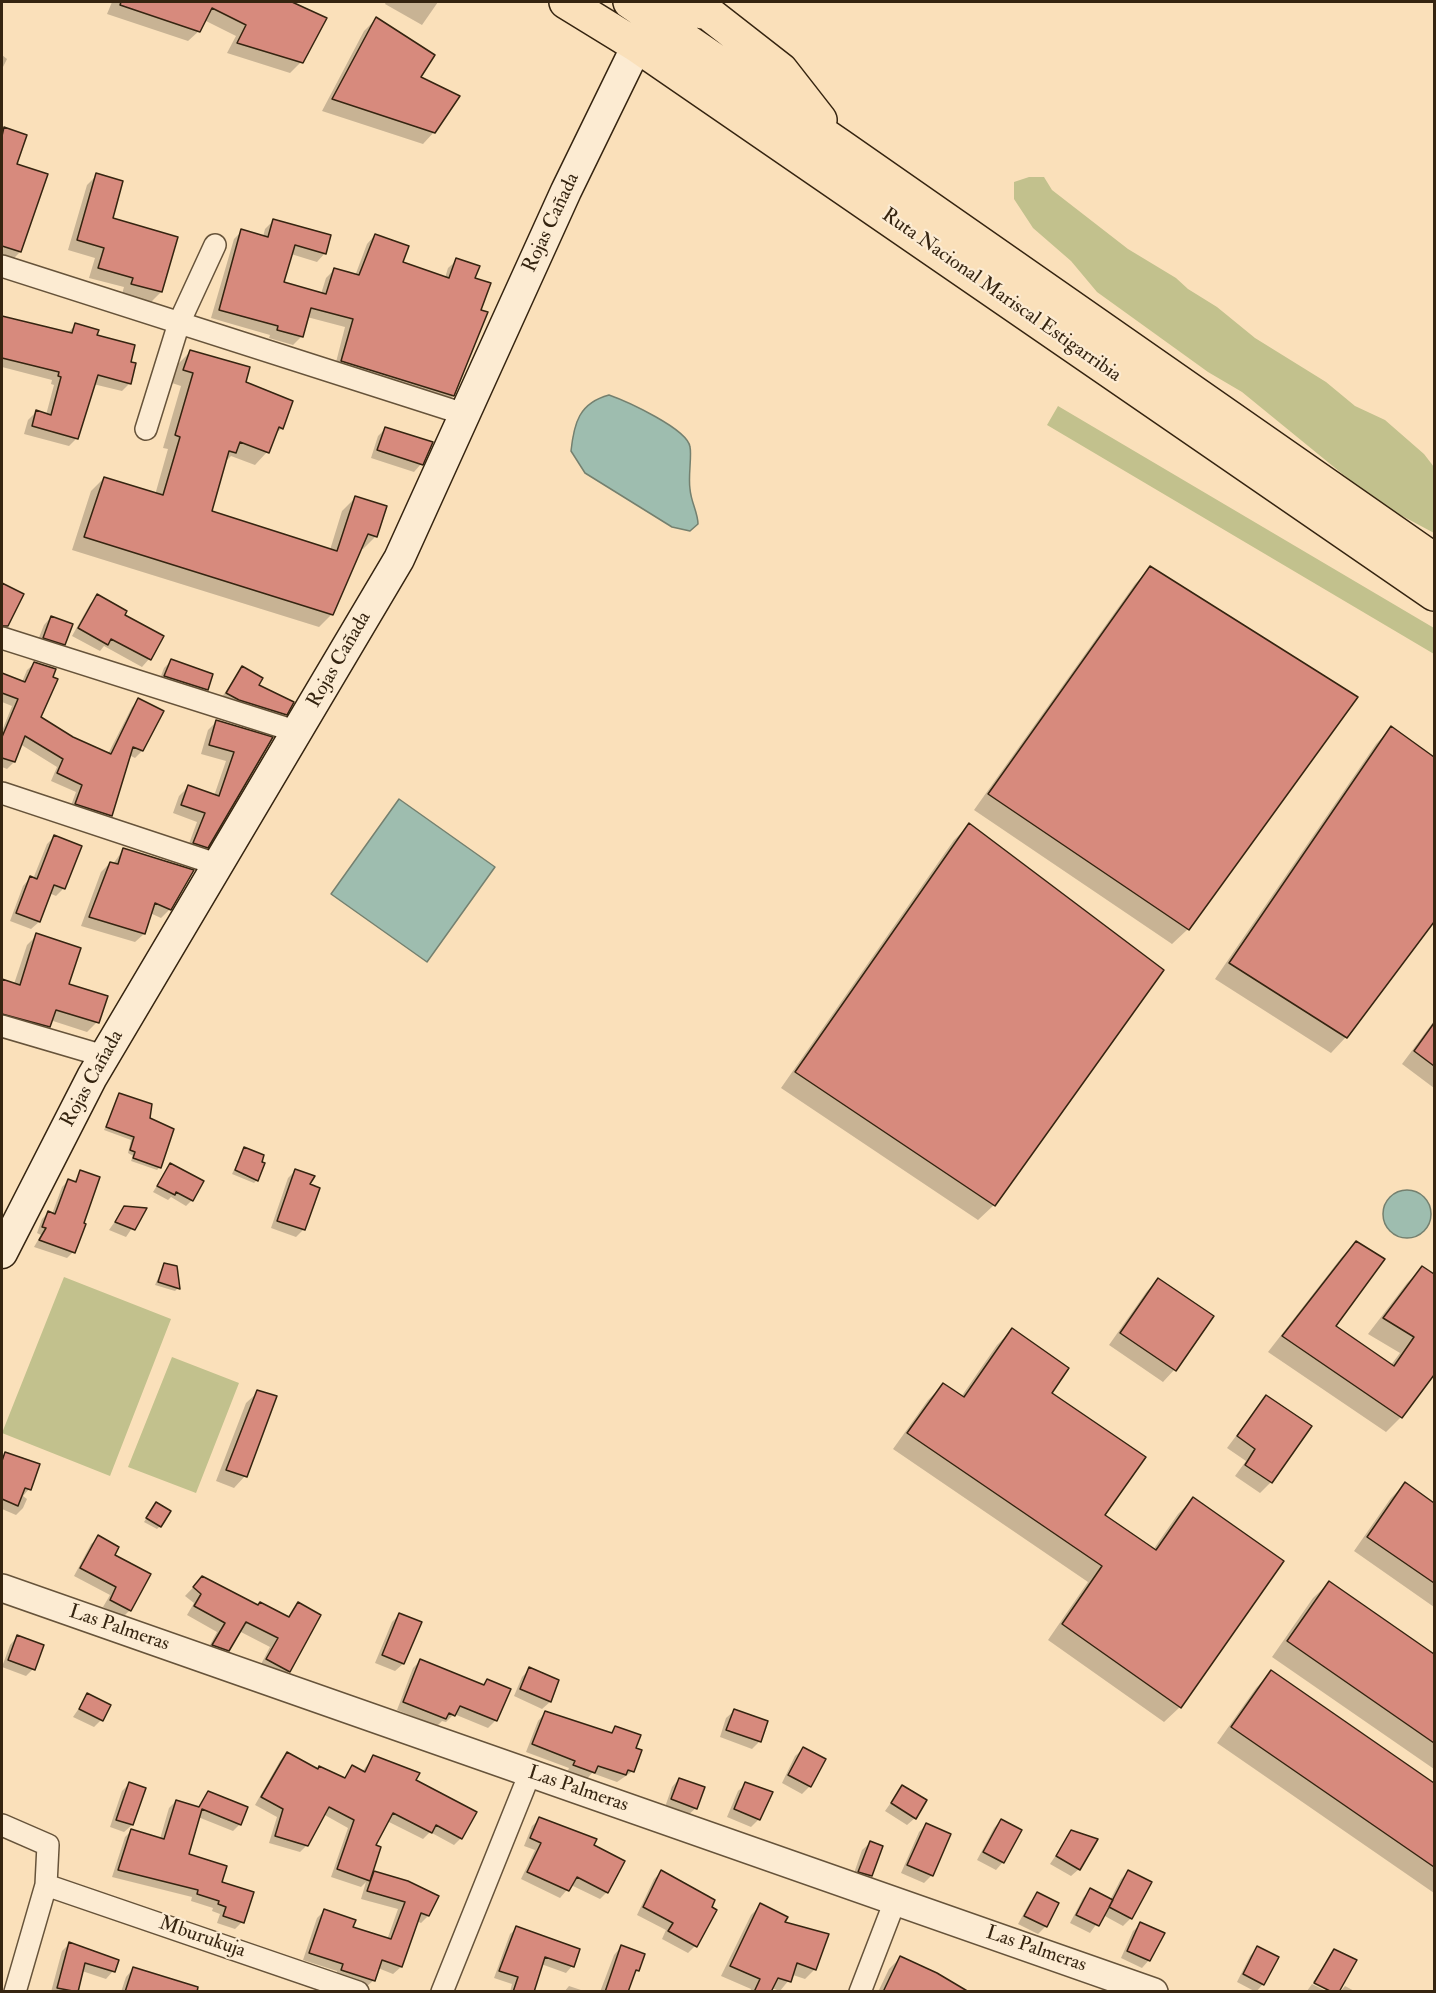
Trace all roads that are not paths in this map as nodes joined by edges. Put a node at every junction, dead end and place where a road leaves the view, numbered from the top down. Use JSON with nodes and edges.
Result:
{"nodes":[{"id":1,"x":566,"y":2,"type":"edge"},
{"id":2,"x":641,"y":9,"type":"edge"},
{"id":3,"x":636,"y":45,"type":"junction"},
{"id":4,"x":215,"y":245,"type":"dead end"},
{"id":5,"x":2,"y":266,"type":"edge"},
{"id":6,"x":179,"y":323,"type":"junction"},
{"id":7,"x":464,"y":414,"type":"junction"},
{"id":8,"x":146,"y":429,"type":"dead end"},
{"id":9,"x":1322,"y":517,"type":"junction"},
{"id":10,"x":1434,"y":560,"type":"edge"},
{"id":11,"x":1434,"y":583,"type":"edge"},
{"id":12,"x":1434,"y":594,"type":"edge"},
{"id":13,"x":2,"y":638,"type":"edge"},
{"id":14,"x":298,"y":732,"type":"junction"},
{"id":15,"x":2,"y":793,"type":"edge"},
{"id":16,"x":219,"y":865,"type":"junction"},
{"id":17,"x":2,"y":1026,"type":"edge"},
{"id":18,"x":104,"y":1056,"type":"junction"},
{"id":19,"x":2,"y":1253,"type":"edge"},
{"id":20,"x":2,"y":1588,"type":"edge"},
{"id":21,"x":530,"y":1773,"type":"junction"},
{"id":22,"x":2,"y":1825,"type":"edge"},
{"id":23,"x":46,"y":1885,"type":"junction"},
{"id":24,"x":895,"y":1901,"type":"junction"},
{"id":25,"x":15,"y":1992,"type":"edge"},
{"id":26,"x":358,"y":1992,"type":"edge"},
{"id":27,"x":442,"y":1992,"type":"edge"},
{"id":28,"x":860,"y":1992,"type":"edge"},
{"id":29,"x":1154,"y":1992,"type":"edge"}],
"edges":[{"from":1,"to":3,"type":"highway","name":"Ruta Nacional Mariscal Estigarribia"},
{"from":2,"to":3,"type":"main road","name":"Rojas Cañada"},
{"from":2,"to":10,"type":"highway","name":"Ruta Nacional Mariscal Estigarribia"},
{"from":3,"to":7,"type":"main road","name":"Rojas Cañada"},
{"from":3,"to":9,"type":"highway","name":"Ruta Nacional Mariscal Estigarribia"},
{"from":4,"to":6,"type":"street"},
{"from":5,"to":6,"type":"street"},
{"from":6,"to":7,"type":"street"},
{"from":6,"to":8,"type":"street"},
{"from":7,"to":14,"type":"main road","name":"Rojas Cañada"},
{"from":9,"to":11,"type":"highway"},
{"from":9,"to":12,"type":"highway","name":"Ruta Nacional Mariscal Estigarribia"},
{"from":13,"to":14,"type":"street"},
{"from":14,"to":16,"type":"main road","name":"Rojas Cañada"},
{"from":15,"to":16,"type":"street"},
{"from":16,"to":18,"type":"main road","name":"Rojas Cañada"},
{"from":17,"to":18,"type":"street"},
{"from":18,"to":19,"type":"main road","name":"Rojas Cañada"},
{"from":20,"to":21,"type":"street","name":"Las Palmeras"},
{"from":21,"to":24,"type":"street","name":"Las Palmeras"},
{"from":21,"to":27,"type":"street"},
{"from":22,"to":23,"type":"street"},
{"from":23,"to":25,"type":"street"},
{"from":23,"to":26,"type":"street","name":"Mburukuja"},
{"from":24,"to":28,"type":"street"},
{"from":24,"to":29,"type":"street","name":"Las Palmeras"}]}
